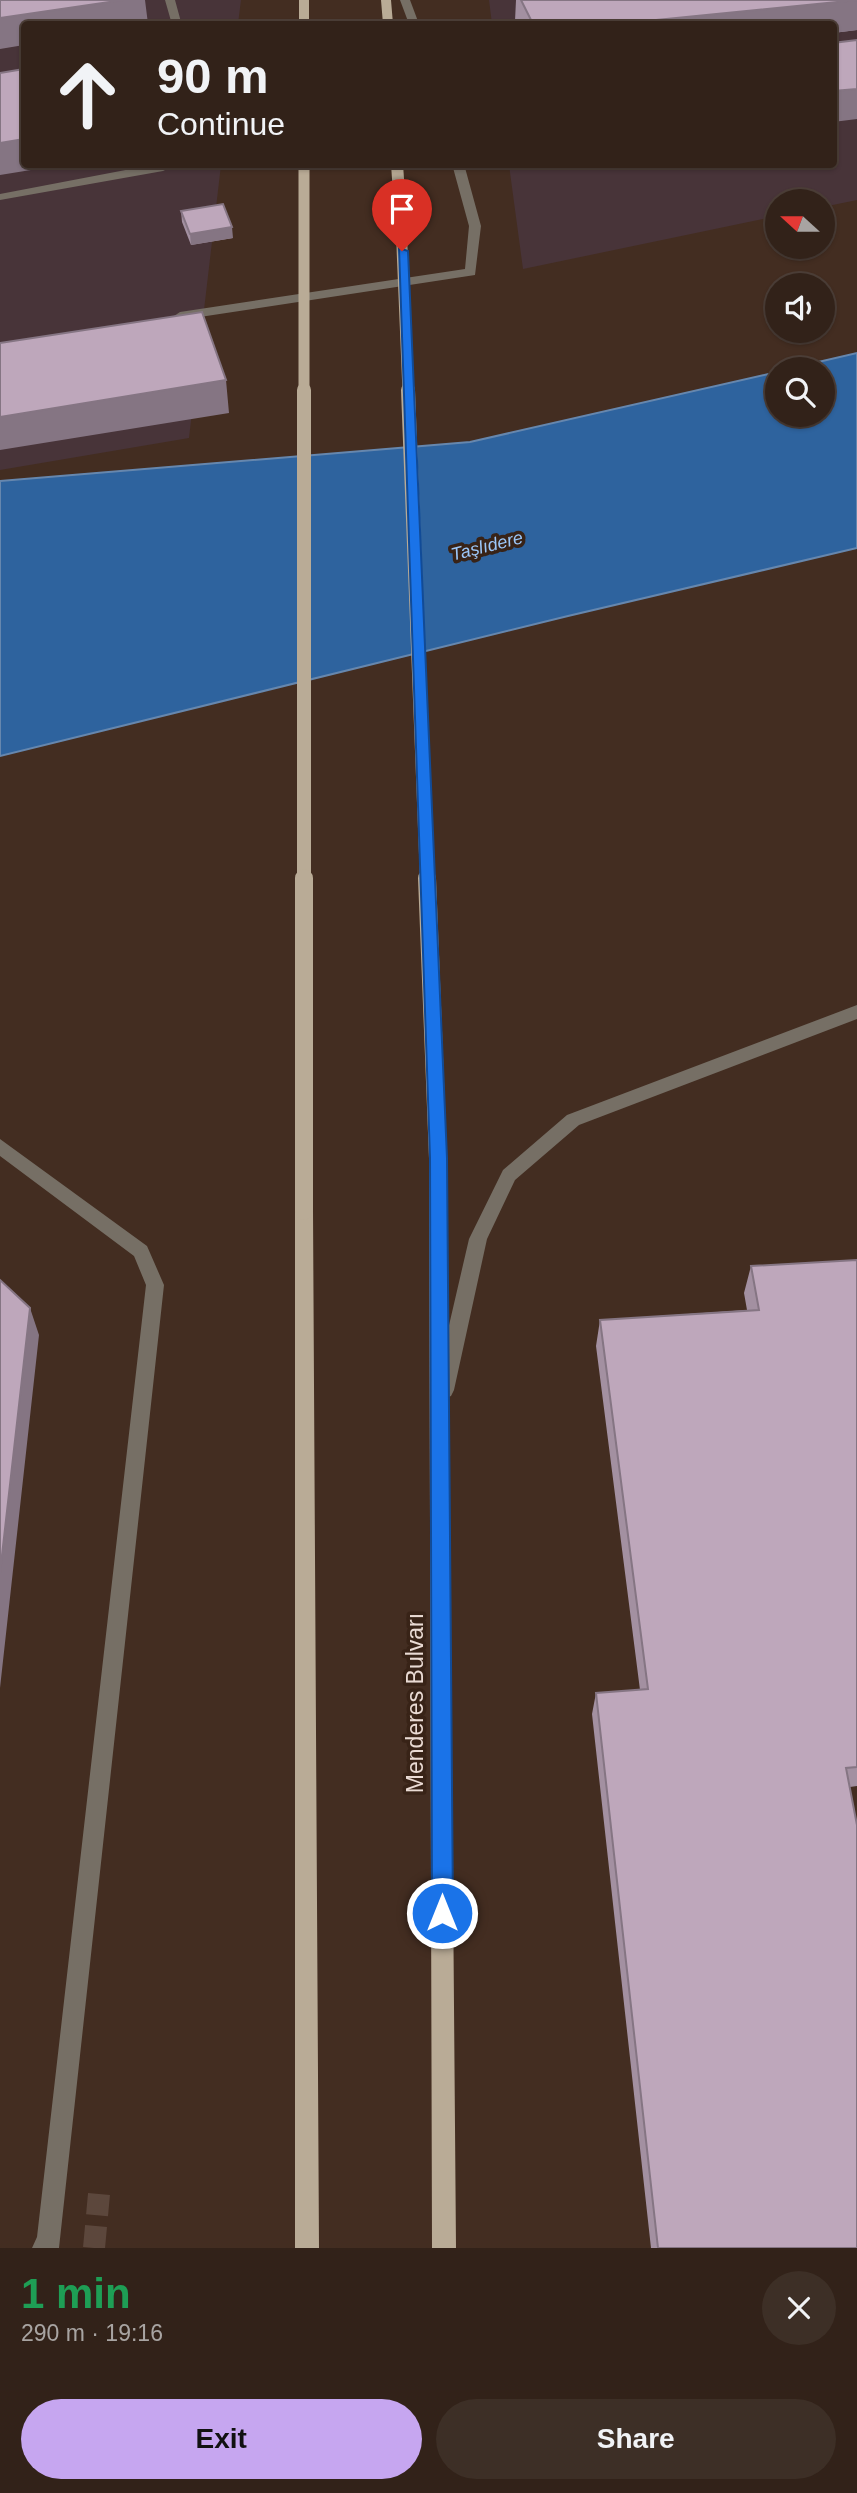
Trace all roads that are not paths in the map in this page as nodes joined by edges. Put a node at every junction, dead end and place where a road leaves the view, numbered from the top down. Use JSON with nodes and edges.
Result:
{"nodes":[{"id":1,"x":170,"y":0,"type":"edge"},
{"id":2,"x":304,"y":0,"type":"edge"},
{"id":3,"x":386,"y":0,"type":"edge"},
{"id":4,"x":405,"y":0,"type":"edge"},
{"id":5,"x":176,"y":21,"type":"edge"},
{"id":6,"x":304,"y":21,"type":"edge"},
{"id":7,"x":388,"y":21,"type":"edge"},
{"id":8,"x":413,"y":21,"type":"edge"},
{"id":9,"x":163,"y":168,"type":"edge"},
{"id":10,"x":304,"y":168,"type":"edge"},
{"id":11,"x":397,"y":168,"type":"edge"},
{"id":12,"x":459,"y":168,"type":"edge"},
{"id":13,"x":0,"y":197,"type":"edge"},
{"id":14,"x":173,"y":317,"type":"edge"},
{"id":15,"x":857,"y":1012,"type":"edge"},
{"id":16,"x":0,"y":1146,"type":"edge"},
{"id":17,"x":439,"y":1411,"type":"junction"},
{"id":18,"x":44,"y":2248,"type":"edge"},
{"id":19,"x":307,"y":2248,"type":"edge"},
{"id":20,"x":444,"y":2248,"type":"edge"}],
"edges":[{"from":1,"to":5,"type":"street"},
{"from":2,"to":6,"type":"main road"},
{"from":3,"to":7,"type":"main road"},
{"from":4,"to":8,"type":"street"},
{"from":9,"to":13,"type":"street"},
{"from":10,"to":19,"type":"main road","bridge":true},
{"from":11,"to":17,"type":"main road","name":"Menderes Bulvarı","bridge":true},
{"from":12,"to":14,"type":"street"},
{"from":15,"to":17,"type":"street"},
{"from":16,"to":18,"type":"street"},
{"from":17,"to":20,"type":"main road","name":"Menderes Bulvarı"}]}
